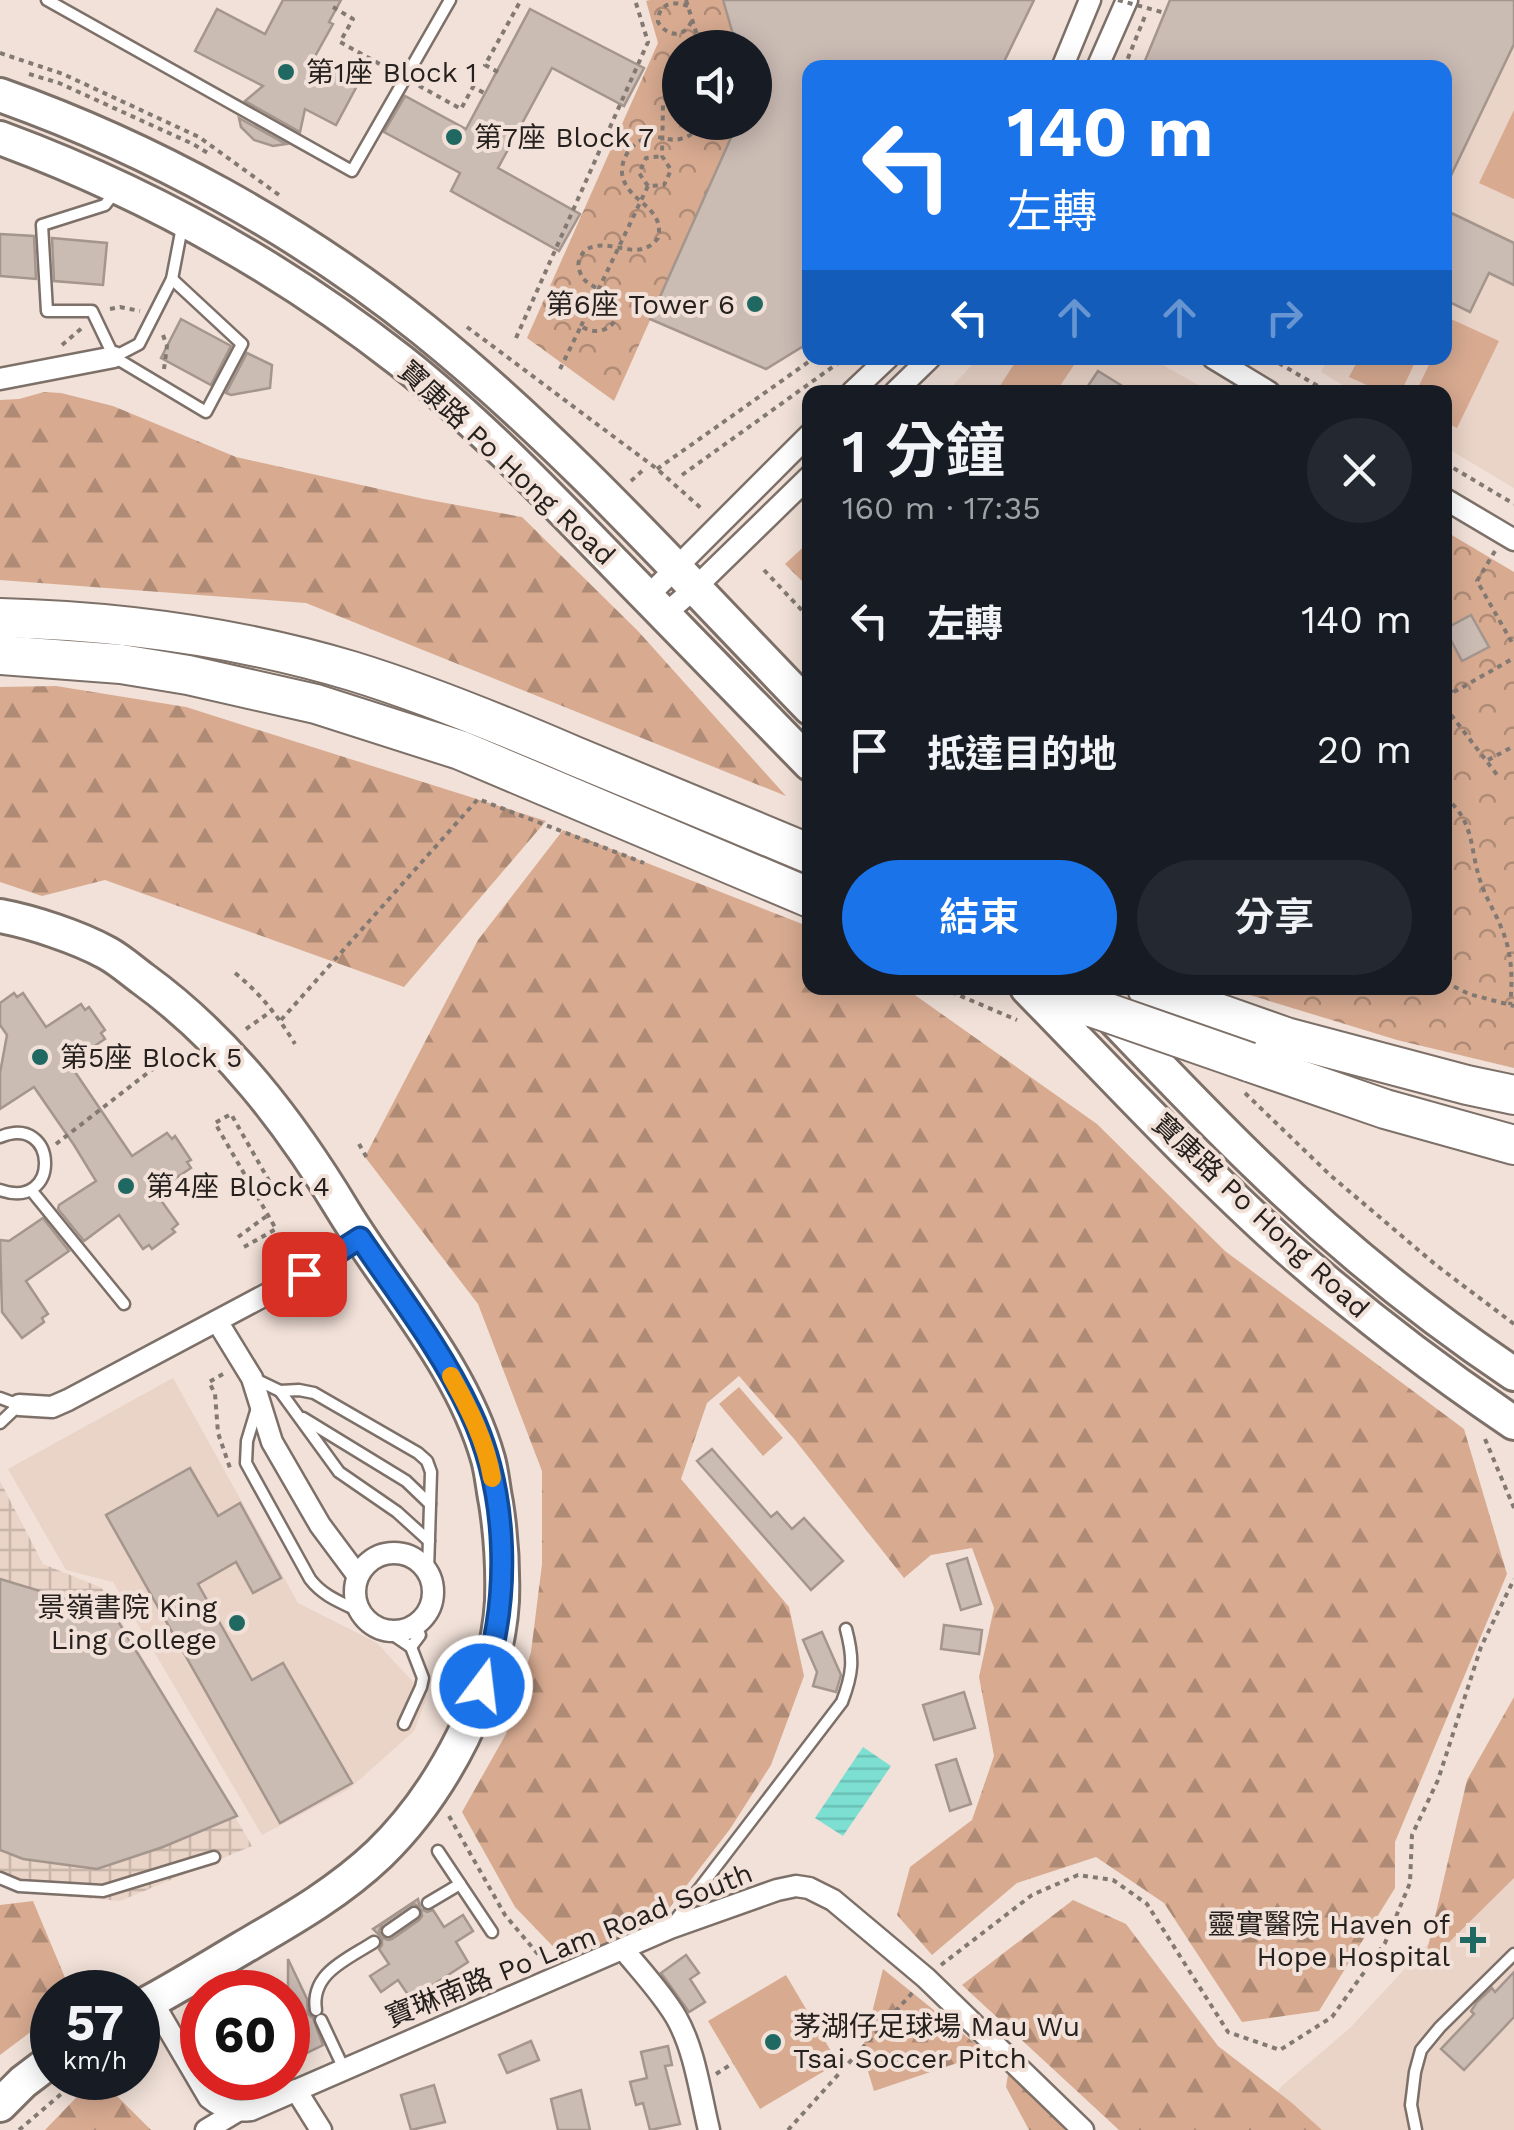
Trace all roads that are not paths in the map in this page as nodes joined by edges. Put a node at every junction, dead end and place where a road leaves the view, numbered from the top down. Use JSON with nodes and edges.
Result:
{"nodes":[{"id":1,"x":47,"y":0,"type":"edge"},
{"id":2,"x":450,"y":0,"type":"edge"},
{"id":3,"x":1090,"y":0,"type":"edge"},
{"id":4,"x":1127,"y":0,"type":"edge"},
{"id":5,"x":1065,"y":60,"type":"edge"},
{"id":6,"x":1101,"y":60,"type":"edge"},
{"id":7,"x":0,"y":96,"type":"edge"},
{"id":8,"x":0,"y":138,"type":"edge"},
{"id":9,"x":118,"y":187,"type":"junction"},
{"id":10,"x":184,"y":218,"type":"junction"},
{"id":11,"x":172,"y":279,"type":"junction"},
{"id":12,"x":114,"y":357,"type":"junction"},
{"id":13,"x":881,"y":365,"type":"edge"},
{"id":14,"x":923,"y":365,"type":"edge"},
{"id":15,"x":1225,"y":365,"type":"edge"},
{"id":16,"x":0,"y":379,"type":"edge"},
{"id":17,"x":859,"y":385,"type":"edge"},
{"id":18,"x":902,"y":385,"type":"edge"},
{"id":19,"x":1257,"y":385,"type":"edge"},
{"id":20,"x":802,"y":443,"type":"edge"},
{"id":21,"x":802,"y":483,"type":"edge"},
{"id":22,"x":1452,"y":503,"type":"edge"},
{"id":23,"x":1514,"y":540,"type":"edge"},
{"id":24,"x":684,"y":579,"type":"junction"},
{"id":25,"x":656,"y":606,"type":"junction"},
{"id":26,"x":0,"y":618,"type":"edge"},
{"id":27,"x":0,"y":655,"type":"edge"},
{"id":28,"x":802,"y":700,"type":"edge"},
{"id":29,"x":802,"y":756,"type":"edge"},
{"id":30,"x":802,"y":851,"type":"edge"},
{"id":31,"x":795,"y":892,"type":"edge"},
{"id":32,"x":0,"y":916,"type":"edge"},
{"id":33,"x":1090,"y":995,"type":"edge"},
{"id":34,"x":1161,"y":995,"type":"edge"},
{"id":35,"x":1045,"y":1000,"type":"edge"},
{"id":36,"x":1280,"y":1054,"type":"junction"},
{"id":37,"x":1514,"y":1095,"type":"edge"},
{"id":38,"x":0,"y":1137,"type":"edge"},
{"id":39,"x":1514,"y":1145,"type":"edge"},
{"id":40,"x":0,"y":1190,"type":"edge"},
{"id":41,"x":30,"y":1190,"type":"junction"},
{"id":42,"x":360,"y":1238,"type":"junction"},
{"id":43,"x":124,"y":1304,"type":"dead end"},
{"id":44,"x":217,"y":1321,"type":"junction"},
{"id":45,"x":1514,"y":1374,"type":"edge"},
{"id":46,"x":252,"y":1378,"type":"junction"},
{"id":47,"x":280,"y":1391,"type":"junction"},
{"id":48,"x":9,"y":1402,"type":"edge"},
{"id":49,"x":259,"y":1403,"type":"junction"},
{"id":50,"x":298,"y":1415,"type":"junction"},
{"id":51,"x":0,"y":1423,"type":"edge"},
{"id":52,"x":1514,"y":1424,"type":"edge"},
{"id":53,"x":430,"y":1504,"type":"junction"},
{"id":54,"x":430,"y":1540,"type":"junction"},
{"id":55,"x":428,"y":1571,"type":"junction"},
{"id":56,"x":358,"y":1576,"type":"junction"},
{"id":57,"x":359,"y":1610,"type":"junction"},
{"id":58,"x":415,"y":1625,"type":"junction"},
{"id":59,"x":386,"y":1630,"type":"junction"},
{"id":60,"x":846,"y":1630,"type":"dead end"},
{"id":61,"x":411,"y":1647,"type":"junction"},
{"id":62,"x":404,"y":1724,"type":"dead end"},
{"id":63,"x":438,"y":1850,"type":"dead end"},
{"id":64,"x":214,"y":1856,"type":"dead end"},
{"id":65,"x":0,"y":1878,"type":"edge"},
{"id":66,"x":460,"y":1884,"type":"junction"},
{"id":67,"x":428,"y":1903,"type":"dead end"},
{"id":68,"x":414,"y":1913,"type":"dead end"},
{"id":69,"x":670,"y":1928,"type":"junction"},
{"id":70,"x":388,"y":1931,"type":"dead end"},
{"id":71,"x":492,"y":1932,"type":"dead end"},
{"id":72,"x":374,"y":1942,"type":"dead end"},
{"id":73,"x":623,"y":1949,"type":"junction"},
{"id":74,"x":1514,"y":1954,"type":"edge"},
{"id":75,"x":160,"y":1995,"type":"edge"},
{"id":76,"x":160,"y":2026,"type":"edge"},
{"id":77,"x":344,"y":2068,"type":"junction"},
{"id":78,"x":30,"y":2077,"type":"edge"},
{"id":79,"x":310,"y":2084,"type":"edge"},
{"id":80,"x":274,"y":2100,"type":"edge"},
{"id":81,"x":302,"y":2100,"type":"edge"},
{"id":82,"x":0,"y":2105,"type":"edge"},
{"id":83,"x":236,"y":2112,"type":"junction"},
{"id":84,"x":206,"y":2130,"type":"edge"},
{"id":85,"x":321,"y":2130,"type":"edge"},
{"id":86,"x":710,"y":2130,"type":"edge"},
{"id":87,"x":1083,"y":2130,"type":"edge"},
{"id":88,"x":1416,"y":2130,"type":"edge"}],
"edges":[{"from":1,"to":2,"type":"lane"},
{"from":3,"to":5,"type":"street"},
{"from":4,"to":6,"type":"street"},
{"from":7,"to":24,"type":"main road","name":"寶康路 Po Hong Road"},
{"from":8,"to":9,"type":"main road","name":"寶康路 Po Hong Road"},
{"from":9,"to":10,"type":"main road","name":"寶康路 Po Hong Road"},
{"from":9,"to":12,"type":"lane"},
{"from":10,"to":11,"type":"lane"},
{"from":10,"to":25,"type":"main road","name":"寶康路 Po Hong Road"},
{"from":11,"to":12,"type":"lane"},
{"from":11,"to":12,"type":"lane"},
{"from":12,"to":16,"type":"street"},
{"from":13,"to":17,"type":"street"},
{"from":14,"to":18,"type":"street"},
{"from":15,"to":19,"type":"street"},
{"from":20,"to":24,"type":"street"},
{"from":21,"to":24,"type":"street"},
{"from":22,"to":23,"type":"street"},
{"from":24,"to":25,"type":"street"},
{"from":24,"to":28,"type":"main road","name":"寶康路 Po Hong Road"},
{"from":25,"to":29,"type":"main road","name":"寶康路 Po Hong Road"},
{"from":26,"to":30,"type":"highway"},
{"from":27,"to":31,"type":"highway"},
{"from":32,"to":42,"type":"main road"},
{"from":33,"to":45,"type":"main road","name":"寶康路 Po Hong Road"},
{"from":34,"to":36,"type":"highway"},
{"from":35,"to":36,"type":"highway","bridge":true},
{"from":35,"to":52,"type":"main road","name":"寶康路 Po Hong Road"},
{"from":36,"to":37,"type":"highway"},
{"from":36,"to":39,"type":"highway"},
{"from":38,"to":41,"type":"lane"},
{"from":40,"to":41,"type":"lane"},
{"from":41,"to":43,"type":"lane"},
{"from":42,"to":44,"type":"street"},
{"from":42,"to":75,"type":"main road"},
{"from":44,"to":46,"type":"street"},
{"from":44,"to":48,"type":"street"},
{"from":46,"to":47,"type":"lane"},
{"from":46,"to":49,"type":"street"},
{"from":47,"to":50,"type":"lane"},
{"from":47,"to":53,"type":"lane"},
{"from":48,"to":51,"type":"lane"},
{"from":49,"to":56,"type":"street"},
{"from":49,"to":57,"type":"lane"},
{"from":50,"to":53,"type":"lane"},
{"from":50,"to":54,"type":"lane"},
{"from":53,"to":54,"type":"lane"},
{"from":54,"to":55,"type":"lane"},
{"from":55,"to":56,"type":"street"},
{"from":55,"to":58,"type":"street"},
{"from":56,"to":57,"type":"street"},
{"from":57,"to":59,"type":"street"},
{"from":58,"to":59,"type":"street"},
{"from":58,"to":61,"type":"lane"},
{"from":59,"to":61,"type":"lane"},
{"from":60,"to":69,"type":"lane"},
{"from":61,"to":62,"type":"lane"},
{"from":63,"to":66,"type":"lane"},
{"from":64,"to":65,"type":"lane"},
{"from":66,"to":67,"type":"lane"},
{"from":66,"to":71,"type":"lane"},
{"from":68,"to":70,"type":"lane"},
{"from":69,"to":73,"type":"street","name":"寶琳南路 Po Lam Road South"},
{"from":69,"to":87,"type":"street","name":"寶琳南路 Po Lam Road South"},
{"from":72,"to":77,"type":"lane"},
{"from":73,"to":77,"type":"street","name":"寶琳南路 Po Lam Road South"},
{"from":73,"to":86,"type":"street"},
{"from":74,"to":88,"type":"lane"},
{"from":76,"to":83,"type":"street"},
{"from":77,"to":79,"type":"street","name":"寶琳南路 Po Lam Road South"},
{"from":78,"to":82,"type":"main road"},
{"from":80,"to":83,"type":"street","name":"寶琳南路 Po Lam Road South"},
{"from":81,"to":85,"type":"street"},
{"from":83,"to":84,"type":"street","name":"寶琳南路 Po Lam Road South"}]}
